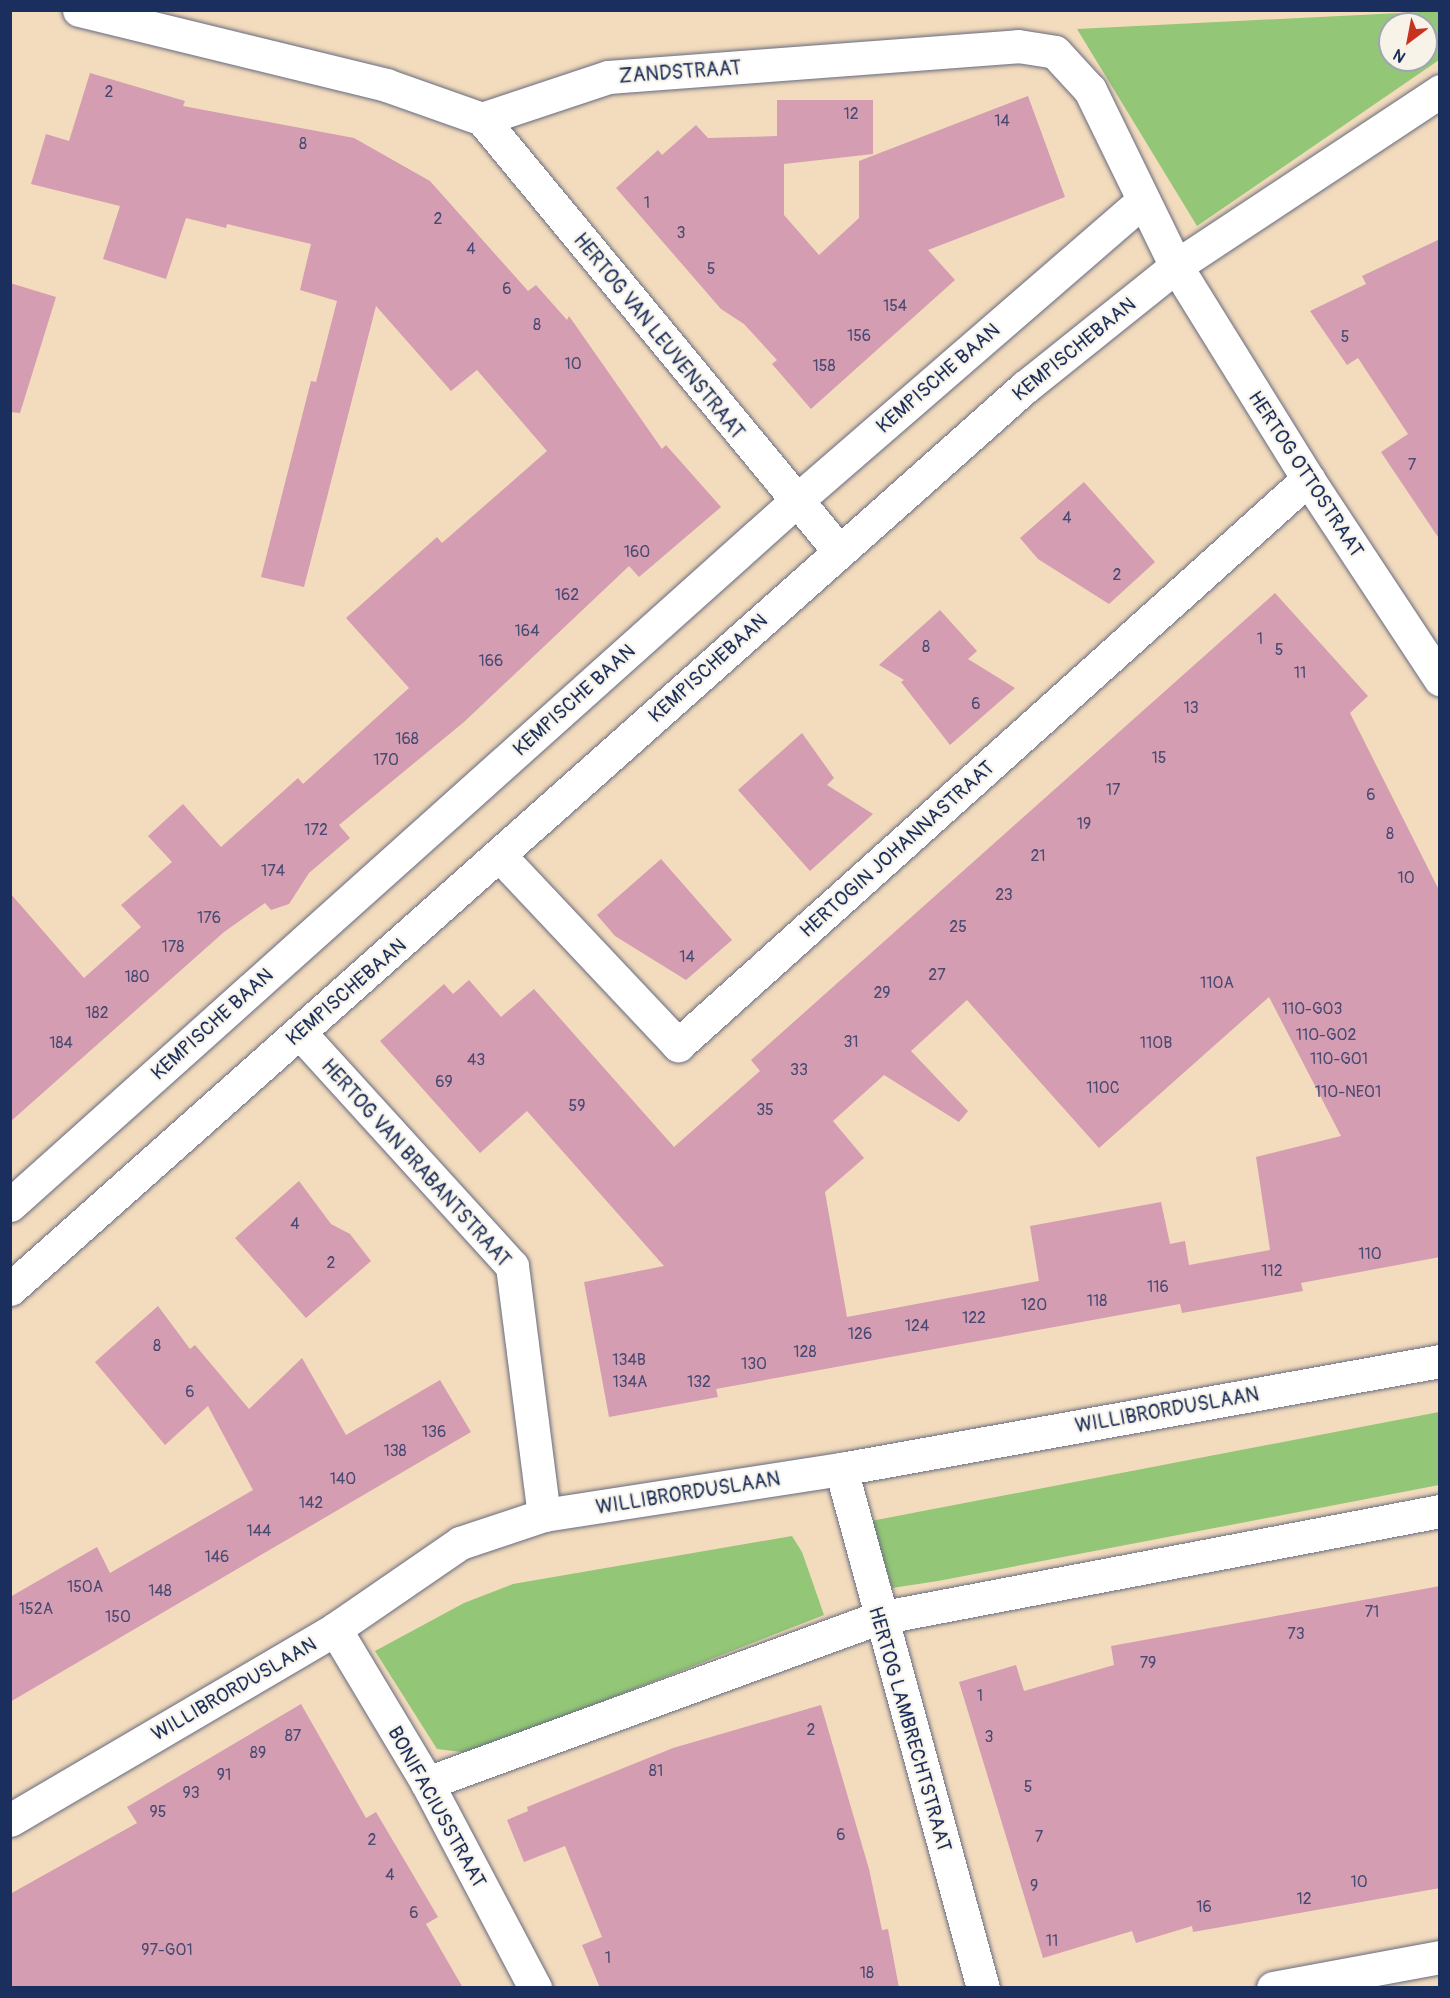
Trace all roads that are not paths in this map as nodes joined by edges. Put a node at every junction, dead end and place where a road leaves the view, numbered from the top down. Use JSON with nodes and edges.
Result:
{"nodes":[{"id":1,"x":79,"y":10,"type":"edge"},
{"id":2,"x":1440,"y":91,"type":"edge"},
{"id":3,"x":482,"y":120,"type":"junction"},
{"id":4,"x":1143,"y":201,"type":"junction"},
{"id":5,"x":1176,"y":266,"type":"junction"},
{"id":6,"x":1308,"y":479,"type":"junction"},
{"id":7,"x":795,"y":502,"type":"junction"},
{"id":8,"x":839,"y":551,"type":"junction"},
{"id":9,"x":1440,"y":679,"type":"edge"},
{"id":10,"x":500,"y":856,"type":"junction"},
{"id":11,"x":300,"y":1033,"type":"junction"},
{"id":12,"x":10,"y":1205,"type":"edge"},
{"id":13,"x":10,"y":1289,"type":"edge"},
{"id":14,"x":1440,"y":1361,"type":"edge"},
{"id":15,"x":841,"y":1469,"type":"junction"},
{"id":16,"x":1440,"y":1511,"type":"edge"},
{"id":17,"x":544,"y":1515,"type":"junction"},
{"id":18,"x":879,"y":1618,"type":"junction"},
{"id":19,"x":335,"y":1629,"type":"junction"},
{"id":20,"x":428,"y":1783,"type":"junction"},
{"id":21,"x":10,"y":1820,"type":"edge"},
{"id":22,"x":1440,"y":1957,"type":"edge"},
{"id":23,"x":535,"y":1988,"type":"edge"},
{"id":24,"x":983,"y":1988,"type":"edge"},
{"id":25,"x":1272,"y":1988,"type":"edge"}],
"edges":[{"from":1,"to":3,"type":"street"},
{"from":2,"to":5,"type":"street","name":"KEMPISCHEBAAN"},
{"from":3,"to":4,"type":"street","name":"ZANDSTRAAT"},
{"from":3,"to":7,"type":"street","name":"HERTOG VAN LEUVENSTRAAT"},
{"from":4,"to":5,"type":"street","name":"ZANDSTRAAT"},
{"from":4,"to":7,"type":"street","name":"KEMPISCHE BAAN"},
{"from":5,"to":6,"type":"street","name":"HERTOG OTTOSTRAAT"},
{"from":5,"to":8,"type":"street","name":"KEMPISCHEBAAN"},
{"from":6,"to":9,"type":"street","name":"HERTOG OTTOSTRAAT"},
{"from":6,"to":10,"type":"street","name":"HERTOGIN JOHANNASTRAAT"},
{"from":7,"to":8,"type":"street","name":"HERTOG VAN LEUVENSTRAAT"},
{"from":7,"to":12,"type":"street","name":"KEMPISCHE BAAN"},
{"from":8,"to":10,"type":"street","name":"KEMPISCHEBAAN"},
{"from":10,"to":11,"type":"street","name":"KEMPISCHEBAAN"},
{"from":11,"to":13,"type":"street","name":"KEMPISCHEBAAN"},
{"from":11,"to":17,"type":"street","name":"HERTOG VAN BRABANTSTRAAT"},
{"from":14,"to":15,"type":"street","name":"WILLIBRORDUSLAAN"},
{"from":15,"to":17,"type":"street","name":"WILLIBRORDUSLAAN"},
{"from":15,"to":18,"type":"street","name":"HERTOG LAMBRECHTSTRAAT"},
{"from":16,"to":18,"type":"street"},
{"from":17,"to":19,"type":"street","name":"WILLIBRORDUSLAAN"},
{"from":18,"to":20,"type":"street"},
{"from":18,"to":24,"type":"street","name":"HERTOG LAMBRECHTSTRAAT"},
{"from":19,"to":20,"type":"street","name":"BONIFACIUSSTRAAT"},
{"from":19,"to":21,"type":"street","name":"WILLIBRORDUSLAAN"},
{"from":20,"to":23,"type":"street","name":"BONIFACIUSSTRAAT"},
{"from":22,"to":25,"type":"street"}]}
